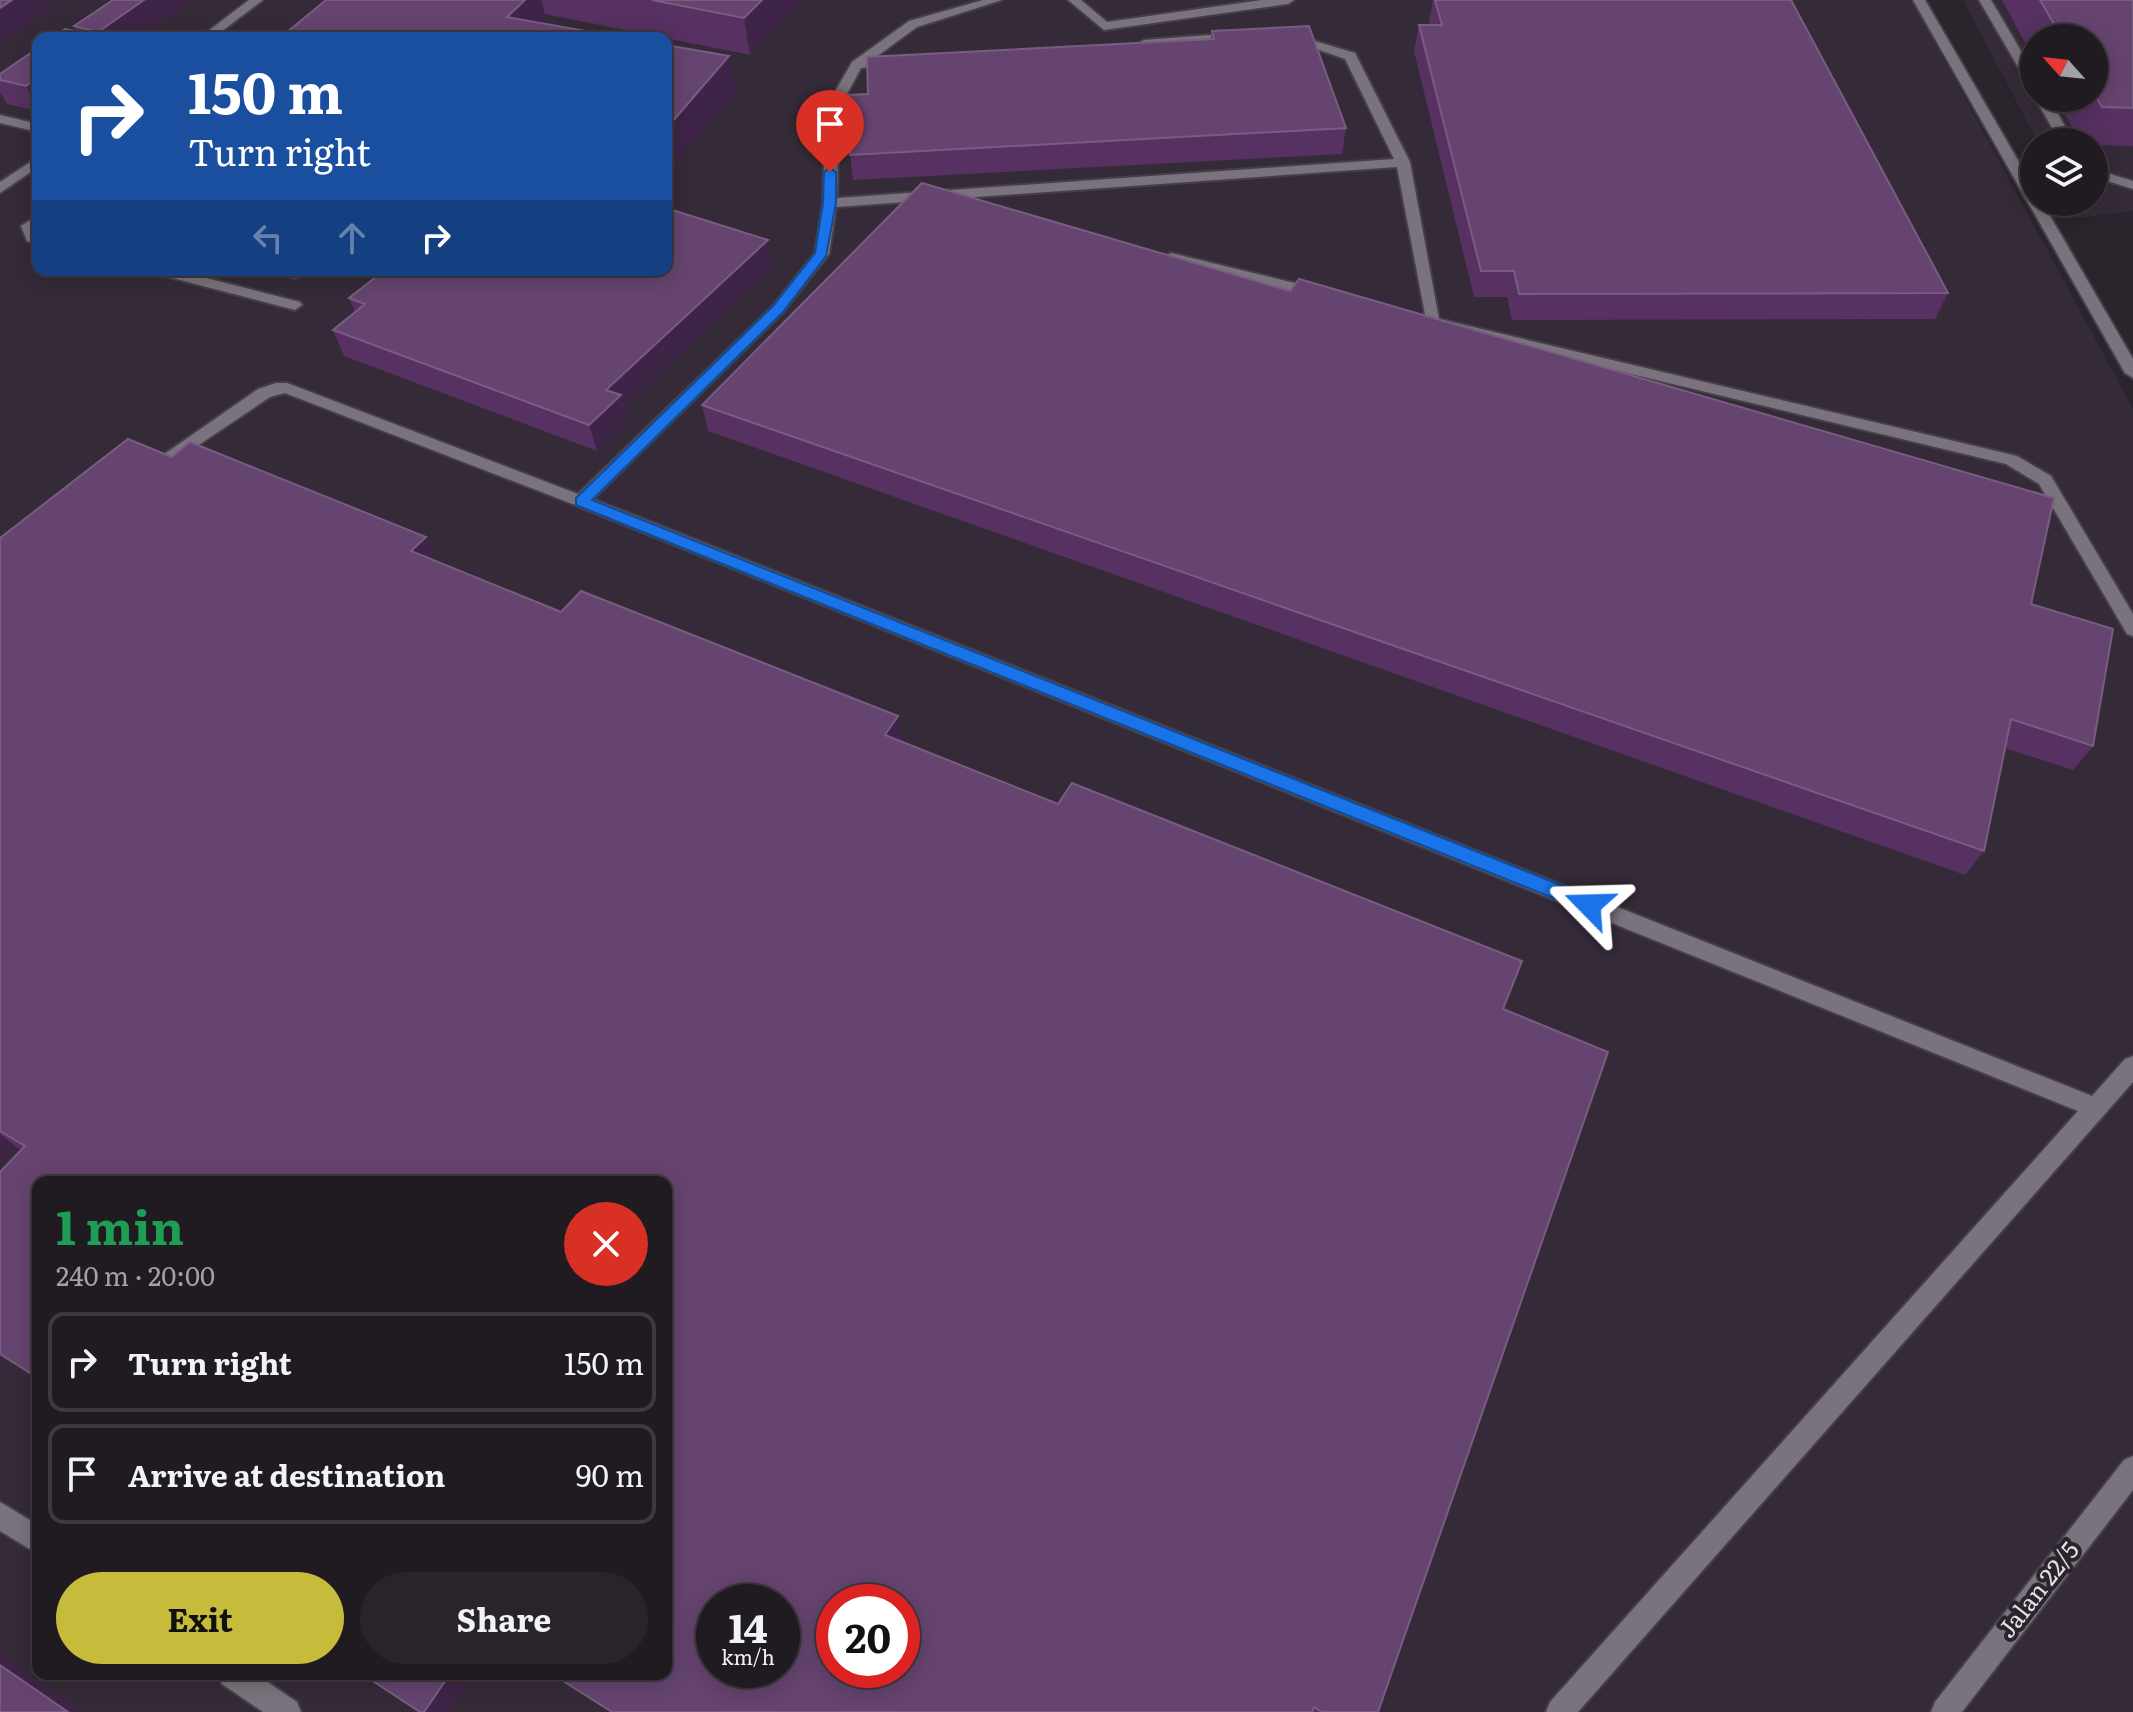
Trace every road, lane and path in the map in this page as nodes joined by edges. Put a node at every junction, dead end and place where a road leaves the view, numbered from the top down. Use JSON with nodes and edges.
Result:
{"nodes":[{"id":1,"x":257,"y":0,"type":"edge"},
{"id":2,"x":996,"y":0,"type":"edge"},
{"id":3,"x":1074,"y":0,"type":"edge"},
{"id":4,"x":1288,"y":0,"type":"edge"},
{"id":5,"x":1919,"y":0,"type":"edge"},
{"id":6,"x":1985,"y":0,"type":"edge"},
{"id":7,"x":213,"y":32,"type":"edge"},
{"id":8,"x":1278,"y":33,"type":"edge"},
{"id":9,"x":1248,"y":36,"type":"edge"},
{"id":10,"x":1130,"y":45,"type":"edge"},
{"id":11,"x":2020,"y":60,"type":"edge"},
{"id":12,"x":902,"y":62,"type":"edge"},
{"id":13,"x":857,"y":65,"type":"junction"},
{"id":14,"x":0,"y":119,"type":"edge"},
{"id":15,"x":32,"y":127,"type":"edge"},
{"id":16,"x":1403,"y":162,"type":"junction"},
{"id":17,"x":32,"y":165,"type":"edge"},
{"id":18,"x":2020,"y":177,"type":"edge"},
{"id":19,"x":2108,"y":177,"type":"edge"},
{"id":20,"x":2133,"y":185,"type":"edge"},
{"id":21,"x":0,"y":189,"type":"edge"},
{"id":22,"x":926,"y":196,"type":"junction"},
{"id":23,"x":830,"y":203,"type":"junction"},
{"id":24,"x":972,"y":208,"type":"edge"},
{"id":25,"x":2043,"y":216,"type":"edge"},
{"id":26,"x":1156,"y":253,"type":"edge"},
{"id":27,"x":181,"y":276,"type":"edge"},
{"id":28,"x":1340,"y":299,"type":"edge"},
{"id":29,"x":295,"y":305,"type":"dead end"},
{"id":30,"x":2133,"y":373,"type":"edge"},
{"id":31,"x":132,"y":482,"type":"edge"},
{"id":32,"x":581,"y":501,"type":"junction"},
{"id":33,"x":2133,"y":629,"type":"edge"},
{"id":34,"x":2133,"y":1066,"type":"edge"},
{"id":35,"x":2093,"y":1107,"type":"junction"},
{"id":36,"x":2133,"y":1469,"type":"edge"},
{"id":37,"x":0,"y":1515,"type":"edge"},
{"id":38,"x":32,"y":1537,"type":"edge"},
{"id":39,"x":241,"y":1680,"type":"edge"},
{"id":40,"x":287,"y":1712,"type":"edge"},
{"id":41,"x":1560,"y":1712,"type":"edge"},
{"id":42,"x":1945,"y":1712,"type":"edge"}],
"edges":[{"from":1,"to":7,"type":"street"},
{"from":2,"to":13,"type":"street"},
{"from":3,"to":4,"type":"street"},
{"from":5,"to":18,"type":"street"},
{"from":6,"to":11,"type":"street"},
{"from":8,"to":16,"type":"street"},
{"from":9,"to":10,"type":"street"},
{"from":12,"to":13,"type":"street"},
{"from":13,"to":23,"type":"street"},
{"from":14,"to":15,"type":"street"},
{"from":16,"to":22,"type":"street"},
{"from":16,"to":33,"type":"street"},
{"from":17,"to":21,"type":"street"},
{"from":19,"to":20,"type":"street"},
{"from":22,"to":23,"type":"street"},
{"from":22,"to":24,"type":"street"},
{"from":23,"to":32,"type":"street"},
{"from":25,"to":30,"type":"street"},
{"from":26,"to":28,"type":"street"},
{"from":27,"to":29,"type":"street"},
{"from":31,"to":32,"type":"street"},
{"from":32,"to":35,"type":"street"},
{"from":34,"to":35,"type":"street"},
{"from":35,"to":41,"type":"street"},
{"from":36,"to":42,"type":"street","name":"Jalan 22/5"},
{"from":37,"to":38,"type":"street"},
{"from":39,"to":40,"type":"street"}]}
